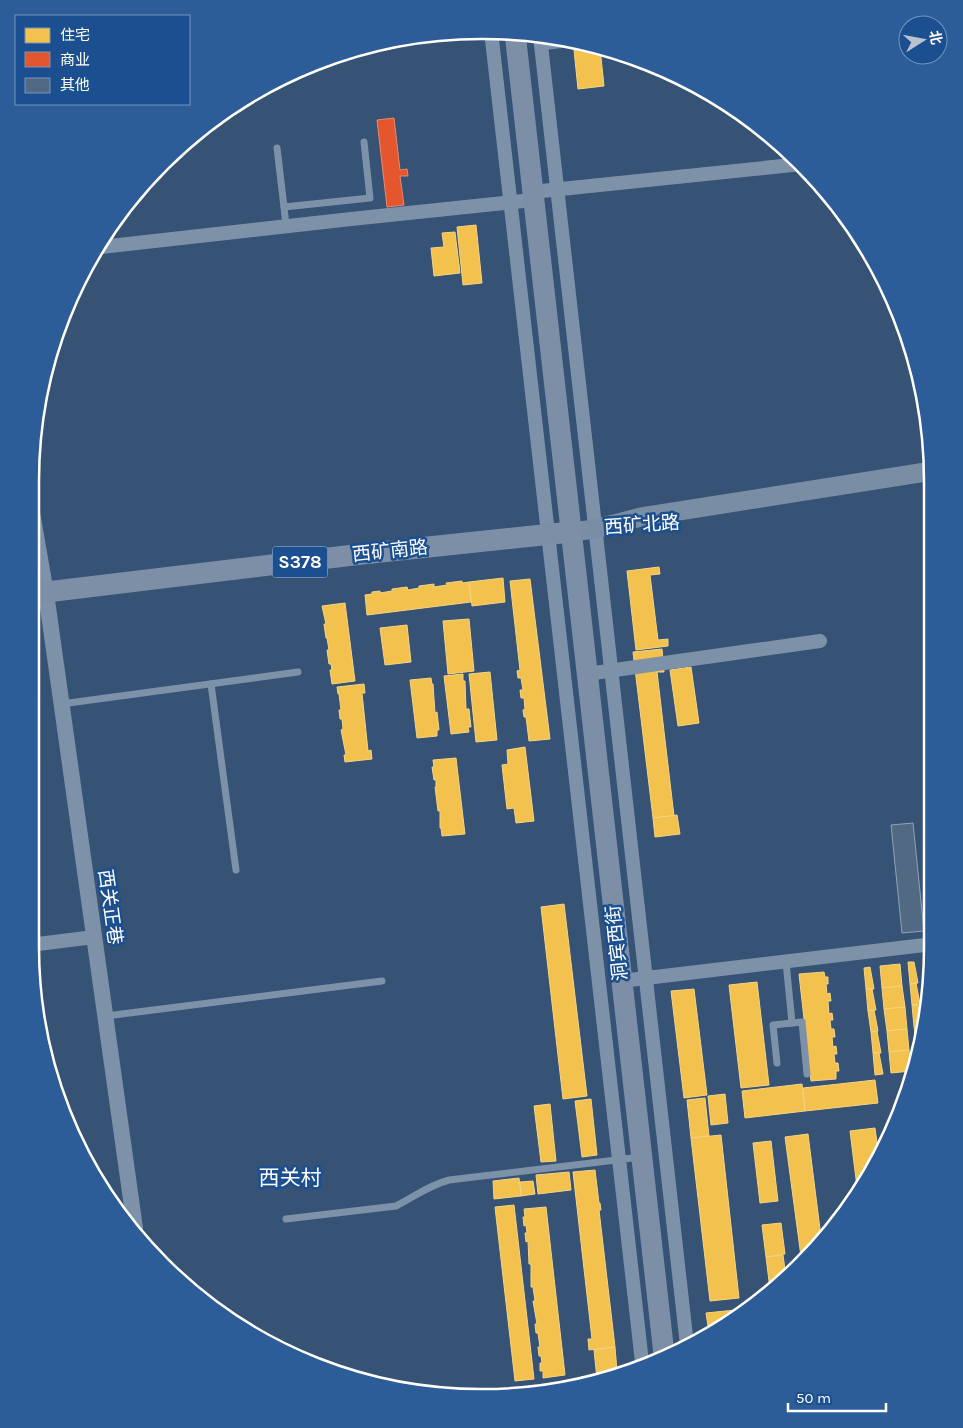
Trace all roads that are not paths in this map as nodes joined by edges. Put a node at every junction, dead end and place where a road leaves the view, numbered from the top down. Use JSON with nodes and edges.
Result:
{"nodes":[{"id":1,"x":491,"y":39,"type":"edge"},
{"id":2,"x":516,"y":41,"type":"edge"},
{"id":3,"x":541,"y":43,"type":"edge"},
{"id":4,"x":364,"y":142,"type":"dead end"},
{"id":5,"x":277,"y":148,"type":"dead end"},
{"id":6,"x":792,"y":165,"type":"edge"},
{"id":7,"x":557,"y":189,"type":"junction"},
{"id":8,"x":533,"y":196,"type":"junction"},
{"id":9,"x":509,"y":203,"type":"junction"},
{"id":10,"x":284,"y":207,"type":"junction"},
{"id":11,"x":286,"y":226,"type":"junction"},
{"id":12,"x":107,"y":246,"type":"edge"},
{"id":13,"x":924,"y":472,"type":"edge"},
{"id":14,"x":924,"y":484,"type":"edge"},
{"id":15,"x":595,"y":529,"type":"junction"},
{"id":16,"x":571,"y":532,"type":"junction"},
{"id":17,"x":548,"y":535,"type":"junction"},
{"id":18,"x":39,"y":594,"type":"edge"},
{"id":19,"x":39,"y":599,"type":"edge"},
{"id":20,"x":820,"y":641,"type":"dead end"},
{"id":21,"x":611,"y":671,"type":"junction"},
{"id":22,"x":298,"y":672,"type":"dead end"},
{"id":23,"x":587,"y":674,"type":"junction"},
{"id":24,"x":211,"y":684,"type":"junction"},
{"id":25,"x":61,"y":704,"type":"junction"},
{"id":26,"x":236,"y":870,"type":"dead end"},
{"id":27,"x":94,"y":937,"type":"junction"},
{"id":28,"x":39,"y":944,"type":"edge"},
{"id":29,"x":924,"y":945,"type":"edge"},
{"id":30,"x":786,"y":962,"type":"junction"},
{"id":31,"x":645,"y":979,"type":"junction"},
{"id":32,"x":382,"y":981,"type":"dead end"},
{"id":33,"x":621,"y":982,"type":"junction"},
{"id":34,"x":106,"y":1016,"type":"junction"},
{"id":35,"x":792,"y":1023,"type":"junction"},
{"id":36,"x":777,"y":1063,"type":"dead end"},
{"id":37,"x":808,"y":1074,"type":"dead end"},
{"id":38,"x":641,"y":1157,"type":"junction"},
{"id":39,"x":619,"y":1159,"type":"junction"},
{"id":40,"x":286,"y":1219,"type":"dead end"},
{"id":41,"x":134,"y":1221,"type":"edge"},
{"id":42,"x":686,"y":1339,"type":"edge"},
{"id":43,"x":664,"y":1350,"type":"edge"},
{"id":44,"x":642,"y":1359,"type":"edge"}],
"edges":[{"from":1,"to":9,"type":"street"},
{"from":2,"to":8,"type":"main road","name":"洞宾西街"},
{"from":3,"to":7,"type":"street"},
{"from":4,"to":10,"type":"lane"},
{"from":5,"to":10,"type":"lane"},
{"from":6,"to":7,"type":"street"},
{"from":7,"to":8,"type":"street"},
{"from":7,"to":15,"type":"street"},
{"from":8,"to":9,"type":"street"},
{"from":8,"to":16,"type":"main road","name":"洞宾西街"},
{"from":9,"to":11,"type":"street"},
{"from":9,"to":17,"type":"street"},
{"from":10,"to":11,"type":"lane"},
{"from":11,"to":12,"type":"street"},
{"from":13,"to":15,"type":"main road","name":"西矿北路"},
{"from":14,"to":15,"type":"main road","name":"西矿北路"},
{"from":15,"to":16,"type":"main road"},
{"from":15,"to":21,"type":"street"},
{"from":16,"to":17,"type":"main road","name":"西矿南路","number":"S378"},
{"from":16,"to":23,"type":"main road","name":"洞宾西街"},
{"from":17,"to":18,"type":"main road","name":"西矿南路","number":"S378"},
{"from":17,"to":39,"type":"street"},
{"from":19,"to":25,"type":"street","name":"西关正巷"},
{"from":20,"to":21,"type":"street"},
{"from":21,"to":23,"type":"street"},
{"from":21,"to":31,"type":"street"},
{"from":22,"to":24,"type":"lane"},
{"from":23,"to":33,"type":"main road","name":"洞宾西街"},
{"from":24,"to":25,"type":"lane"},
{"from":24,"to":26,"type":"lane"},
{"from":25,"to":27,"type":"street","name":"西关正巷"},
{"from":27,"to":28,"type":"street"},
{"from":27,"to":34,"type":"street","name":"西关正巷"},
{"from":29,"to":30,"type":"street"},
{"from":30,"to":31,"type":"street"},
{"from":30,"to":35,"type":"lane"},
{"from":31,"to":33,"type":"street"},
{"from":31,"to":42,"type":"street"},
{"from":32,"to":34,"type":"lane"},
{"from":33,"to":38,"type":"main road","name":"洞宾西街"},
{"from":34,"to":41,"type":"street","name":"西关正巷"},
{"from":35,"to":36,"type":"lane"},
{"from":35,"to":37,"type":"lane"},
{"from":38,"to":39,"type":"lane"},
{"from":38,"to":43,"type":"main road","name":"洞宾西街"},
{"from":39,"to":40,"type":"lane"},
{"from":39,"to":44,"type":"street"}]}
